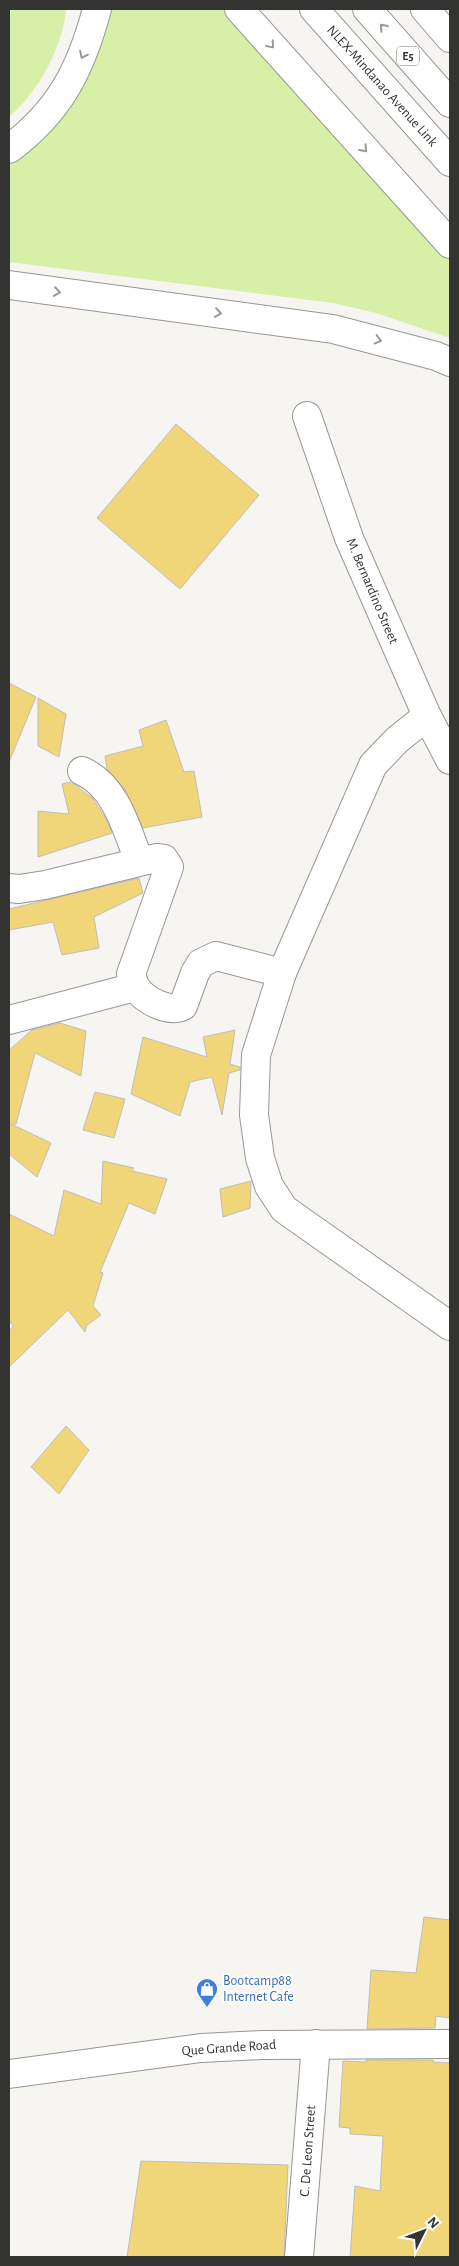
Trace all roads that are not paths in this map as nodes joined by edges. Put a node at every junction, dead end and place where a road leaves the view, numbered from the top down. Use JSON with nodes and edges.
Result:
{"nodes":[{"id":1,"x":97,"y":9,"type":"edge"},
{"id":2,"x":239,"y":9,"type":"edge"},
{"id":3,"x":314,"y":9,"type":"edge"},
{"id":4,"x":367,"y":9,"type":"edge"},
{"id":5,"x":424,"y":9,"type":"edge"},
{"id":6,"x":450,"y":38,"type":"edge"},
{"id":7,"x":450,"y":102,"type":"edge"},
{"id":8,"x":9,"y":149,"type":"edge"},
{"id":9,"x":450,"y":162,"type":"edge"},
{"id":10,"x":450,"y":244,"type":"edge"},
{"id":11,"x":9,"y":285,"type":"edge"},
{"id":12,"x":450,"y":362,"type":"edge"},
{"id":13,"x":308,"y":416,"type":"dead end"},
{"id":14,"x":427,"y":716,"type":"junction"},
{"id":15,"x":450,"y":760,"type":"edge"},
{"id":16,"x":82,"y":771,"type":"dead end"},
{"id":17,"x":139,"y":862,"type":"junction"},
{"id":18,"x":9,"y":888,"type":"edge"},
{"id":19,"x":282,"y":974,"type":"junction"},
{"id":20,"x":135,"y":987,"type":"junction"},
{"id":21,"x":9,"y":1020,"type":"edge"},
{"id":22,"x":450,"y":1326,"type":"edge"},
{"id":23,"x":316,"y":2044,"type":"junction"},
{"id":24,"x":450,"y":2044,"type":"edge"},
{"id":25,"x":12,"y":2074,"type":"edge"},
{"id":26,"x":300,"y":2257,"type":"edge"}],
"edges":[{"from":1,"to":8,"type":"main road","one_way":true},
{"from":2,"to":10,"type":"main road","one_way":true},
{"from":3,"to":9,"type":"main road","name":"NLEX-Mindanao Avenue Link"},
{"from":7,"to":4,"type":"main road","number":"E5","one_way":true},
{"from":5,"to":6,"type":"main road"},
{"from":11,"to":12,"type":"main road","one_way":true},
{"from":13,"to":14,"type":"main road","name":"M. Bernardino Street"},
{"from":14,"to":15,"type":"main road","name":"M. Bernardino Street"},
{"from":14,"to":19,"type":"main road"},
{"from":16,"to":17,"type":"main road"},
{"from":17,"to":18,"type":"main road"},
{"from":17,"to":20,"type":"main road"},
{"from":19,"to":20,"type":"main road"},
{"from":19,"to":22,"type":"main road"},
{"from":20,"to":21,"type":"main road"},
{"from":23,"to":24,"type":"main road","name":"Que Grande Road"},
{"from":23,"to":25,"type":"main road","name":"Que Grande Road"},
{"from":23,"to":26,"type":"main road","name":"C. De Leon Street"}]}
